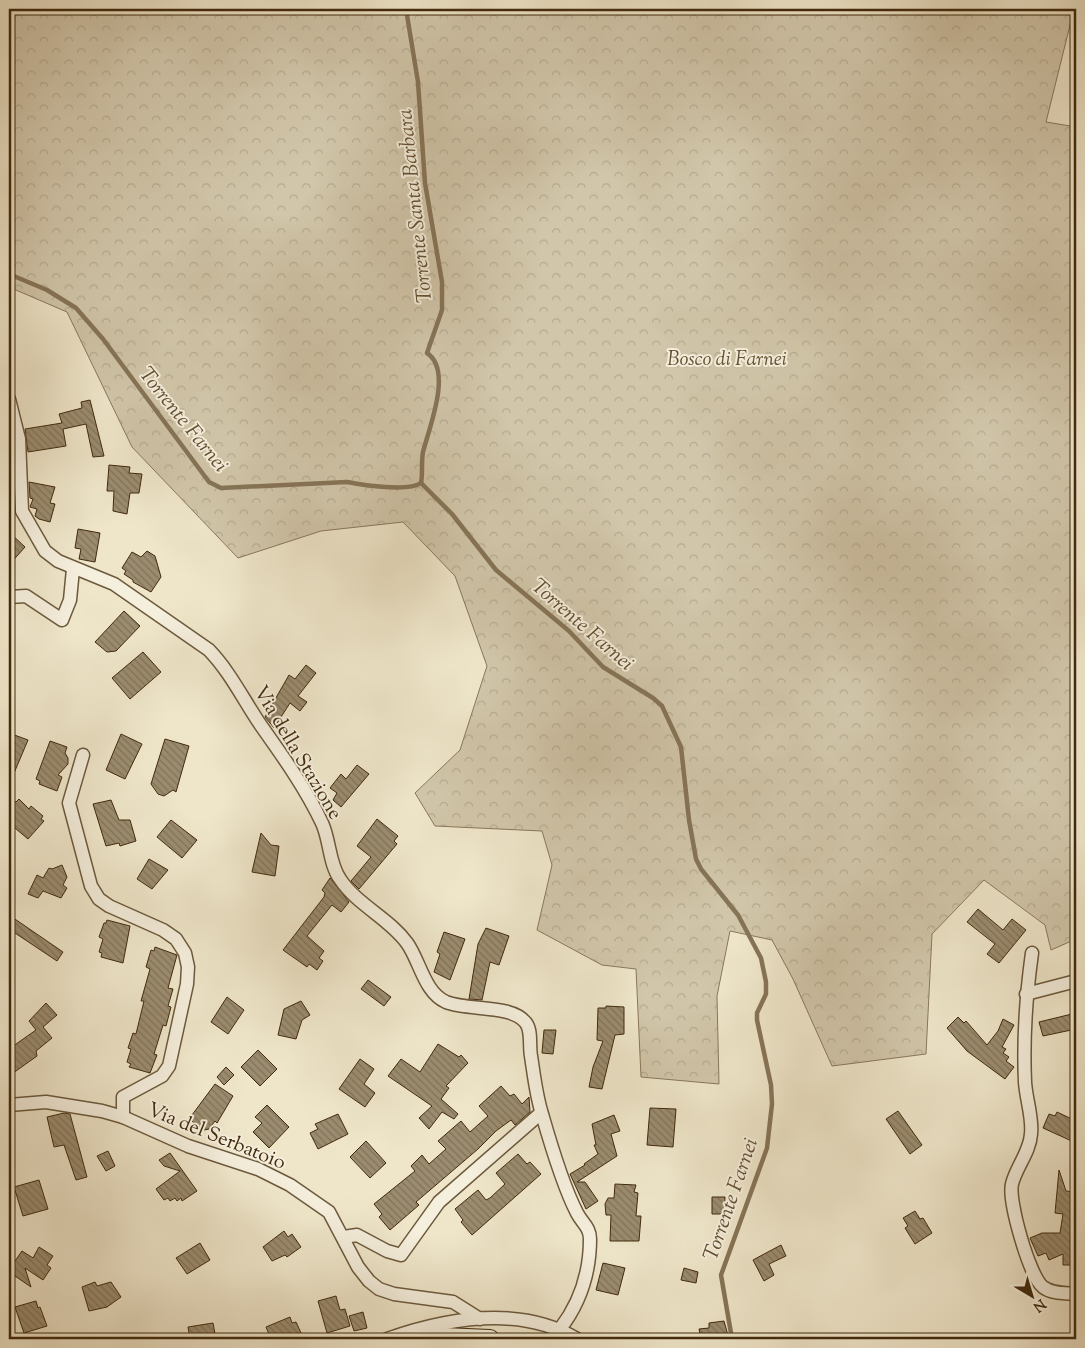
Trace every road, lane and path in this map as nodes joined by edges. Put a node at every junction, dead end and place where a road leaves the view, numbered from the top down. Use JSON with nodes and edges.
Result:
{"nodes":[{"id":1,"x":9,"y":399,"type":"edge"},
{"id":2,"x":74,"y":569,"type":"junction"},
{"id":3,"x":9,"y":597,"type":"edge"},
{"id":4,"x":83,"y":755,"type":"dead end"},
{"id":5,"x":1032,"y":953,"type":"dead end"},
{"id":6,"x":1076,"y":981,"type":"edge"},
{"id":7,"x":1026,"y":994,"type":"junction"},
{"id":8,"x":9,"y":1105,"type":"edge"},
{"id":9,"x":541,"y":1113,"type":"junction"},
{"id":10,"x":123,"y":1117,"type":"junction"},
{"id":11,"x":344,"y":1237,"type":"junction"},
{"id":12,"x":1076,"y":1294,"type":"edge"},
{"id":13,"x":480,"y":1319,"type":"junction"},
{"id":14,"x":560,"y":1329,"type":"junction"},
{"id":15,"x":387,"y":1339,"type":"edge"},
{"id":16,"x":398,"y":1339,"type":"edge"},
{"id":17,"x":490,"y":1339,"type":"edge"},
{"id":18,"x":578,"y":1339,"type":"edge"}],
"edges":[{"from":1,"to":2,"type":"street","name":"Via della Stazione"},
{"from":2,"to":3,"type":"street"},
{"from":2,"to":9,"type":"street","name":"Via della Stazione"},
{"from":4,"to":10,"type":"street","name":"Via del Serbatoio"},
{"from":5,"to":7,"type":"street"},
{"from":6,"to":7,"type":"street"},
{"from":7,"to":12,"type":"street"},
{"from":8,"to":10,"type":"street","name":"Via del Serbatoio"},
{"from":9,"to":11,"type":"street"},
{"from":9,"to":14,"type":"street","name":"Via della Stazione"},
{"from":10,"to":11,"type":"street","name":"Via del Serbatoio"},
{"from":11,"to":13,"type":"street","name":"Via del Serbatoio"},
{"from":13,"to":14,"type":"street"},
{"from":13,"to":15,"type":"street"},
{"from":14,"to":18,"type":"street"},
{"from":16,"to":17,"type":"main road"}]}
